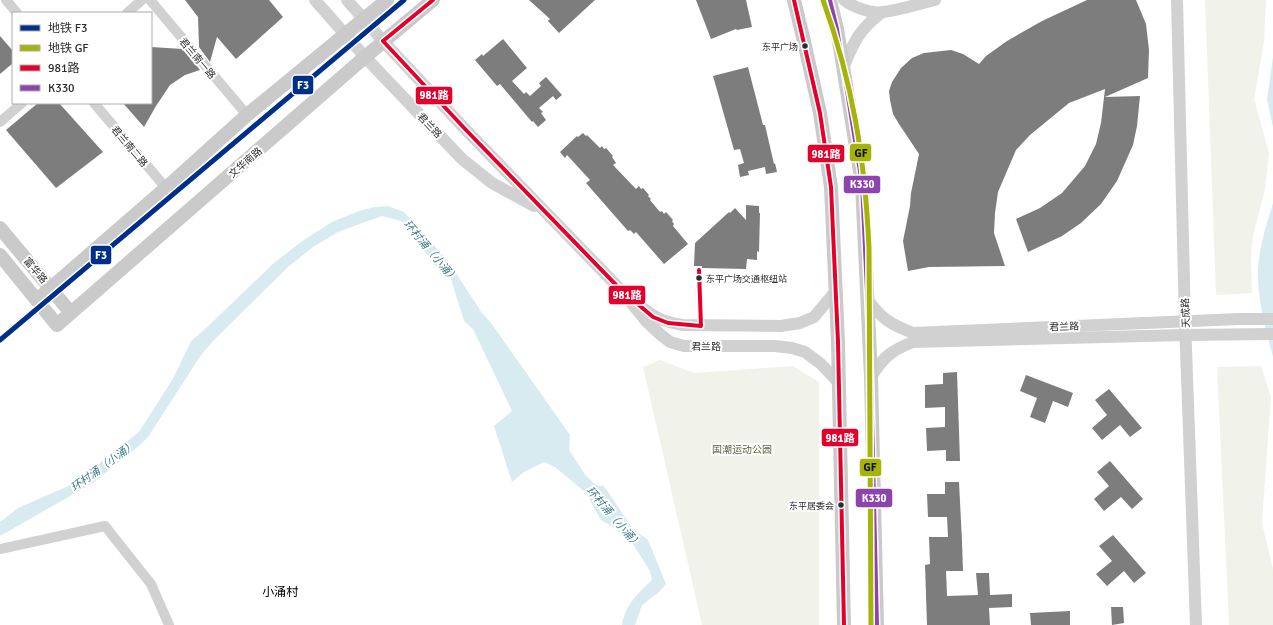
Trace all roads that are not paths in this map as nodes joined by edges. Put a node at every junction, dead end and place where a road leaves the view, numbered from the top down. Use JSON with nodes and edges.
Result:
{"nodes":[{"id":1,"x":6,"y":0,"type":"edge"},
{"id":2,"x":142,"y":0,"type":"edge"},
{"id":3,"x":150,"y":0,"type":"edge"},
{"id":4,"x":316,"y":0,"type":"edge"},
{"id":5,"x":347,"y":0,"type":"edge"},
{"id":6,"x":387,"y":0,"type":"edge"},
{"id":7,"x":433,"y":0,"type":"edge"},
{"id":8,"x":794,"y":0,"type":"edge"},
{"id":9,"x":830,"y":0,"type":"edge"},
{"id":10,"x":844,"y":0,"type":"edge"},
{"id":11,"x":935,"y":0,"type":"edge"},
{"id":12,"x":1177,"y":0,"type":"edge"},
{"id":13,"x":16,"y":12,"type":"edge"},
{"id":14,"x":128,"y":12,"type":"edge"},
{"id":15,"x":881,"y":13,"type":"junction"},
{"id":16,"x":364,"y":20,"type":"junction"},
{"id":17,"x":345,"y":36,"type":"junction"},
{"id":18,"x":383,"y":42,"type":"junction"},
{"id":19,"x":365,"y":57,"type":"junction"},
{"id":20,"x":844,"y":66,"type":"junction"},
{"id":21,"x":21,"y":104,"type":"edge"},
{"id":22,"x":95,"y":104,"type":"edge"},
{"id":23,"x":247,"y":116,"type":"junction"},
{"id":24,"x":0,"y":122,"type":"edge"},
{"id":25,"x":166,"y":188,"type":"junction"},
{"id":26,"x":545,"y":212,"type":"junction"},
{"id":27,"x":0,"y":228,"type":"edge"},
{"id":28,"x":0,"y":255,"type":"edge"},
{"id":29,"x":699,"y":270,"type":"dead end"},
{"id":30,"x":51,"y":288,"type":"junction"},
{"id":31,"x":619,"y":288,"type":"junction"},
{"id":32,"x":835,"y":292,"type":"junction"},
{"id":33,"x":867,"y":299,"type":"junction"},
{"id":34,"x":37,"y":300,"type":"junction"},
{"id":35,"x":71,"y":313,"type":"junction"},
{"id":36,"x":1273,"y":319,"type":"edge"},
{"id":37,"x":1185,"y":321,"type":"junction"},
{"id":38,"x":58,"y":325,"type":"joint"},
{"id":39,"x":700,"y":326,"type":"junction"},
{"id":40,"x":1273,"y":334,"type":"edge"},
{"id":41,"x":1186,"y":335,"type":"junction"},
{"id":42,"x":871,"y":377,"type":"junction"},
{"id":43,"x":838,"y":382,"type":"junction"},
{"id":44,"x":0,"y":549,"type":"edge"},
{"id":45,"x":169,"y":625,"type":"edge"},
{"id":46,"x":844,"y":625,"type":"edge"},
{"id":47,"x":877,"y":625,"type":"edge"},
{"id":48,"x":1196,"y":625,"type":"edge"}],
"edges":[{"from":1,"to":13,"type":"street"},
{"from":2,"to":14,"type":"street"},
{"from":3,"to":23,"type":"street","name":"君兰南一路"},
{"from":4,"to":17,"type":"street","name":"君兰路"},
{"from":5,"to":16,"type":"street","name":"君兰路"},
{"from":6,"to":16,"type":"main road"},
{"from":7,"to":18,"type":"main road","name":"文华南路"},
{"from":8,"to":32,"type":"main road"},
{"from":9,"to":20,"type":"main road"},
{"from":10,"to":15,"type":"street"},
{"from":11,"to":15,"type":"street"},
{"from":12,"to":37,"type":"street","name":"天成路"},
{"from":15,"to":20,"type":"street"},
{"from":16,"to":17,"type":"main road"},
{"from":16,"to":18,"type":"street","name":"君兰路"},
{"from":17,"to":19,"type":"street","name":"君兰路"},
{"from":17,"to":23,"type":"main road"},
{"from":18,"to":19,"type":"main road","name":"文华南路"},
{"from":18,"to":26,"type":"street","name":"君兰路"},
{"from":19,"to":26,"type":"street","name":"君兰路"},
{"from":19,"to":35,"type":"main road","name":"文华南路"},
{"from":20,"to":33,"type":"main road"},
{"from":21,"to":24,"type":"street"},
{"from":22,"to":25,"type":"street","name":"君兰南二路"},
{"from":23,"to":25,"type":"main road"},
{"from":25,"to":30,"type":"main road"},
{"from":26,"to":31,"type":"street","name":"君兰路"},
{"from":27,"to":30,"type":"main road","name":"富华路"},
{"from":28,"to":34,"type":"main road","name":"富华路"},
{"from":29,"to":39,"type":"lane"},
{"from":30,"to":34,"type":"main road"},
{"from":30,"to":35,"type":"main road","name":"富华路"},
{"from":31,"to":39,"type":"street"},
{"from":31,"to":43,"type":"street","name":"君兰路"},
{"from":32,"to":39,"type":"street"},
{"from":32,"to":43,"type":"main road"},
{"from":33,"to":37,"type":"street","name":"君兰路"},
{"from":33,"to":42,"type":"main road"},
{"from":34,"to":38,"type":"main road","name":"富华路"},
{"from":35,"to":38,"type":"main road","name":"文华南路"},
{"from":36,"to":37,"type":"street","name":"君兰路"},
{"from":37,"to":41,"type":"street","name":"天成路"},
{"from":40,"to":41,"type":"street","name":"君兰路"},
{"from":41,"to":42,"type":"street","name":"君兰路"},
{"from":41,"to":48,"type":"street","name":"天成路"},
{"from":42,"to":47,"type":"main road"},
{"from":43,"to":46,"type":"main road"},
{"from":44,"to":45,"type":"street"}]}
